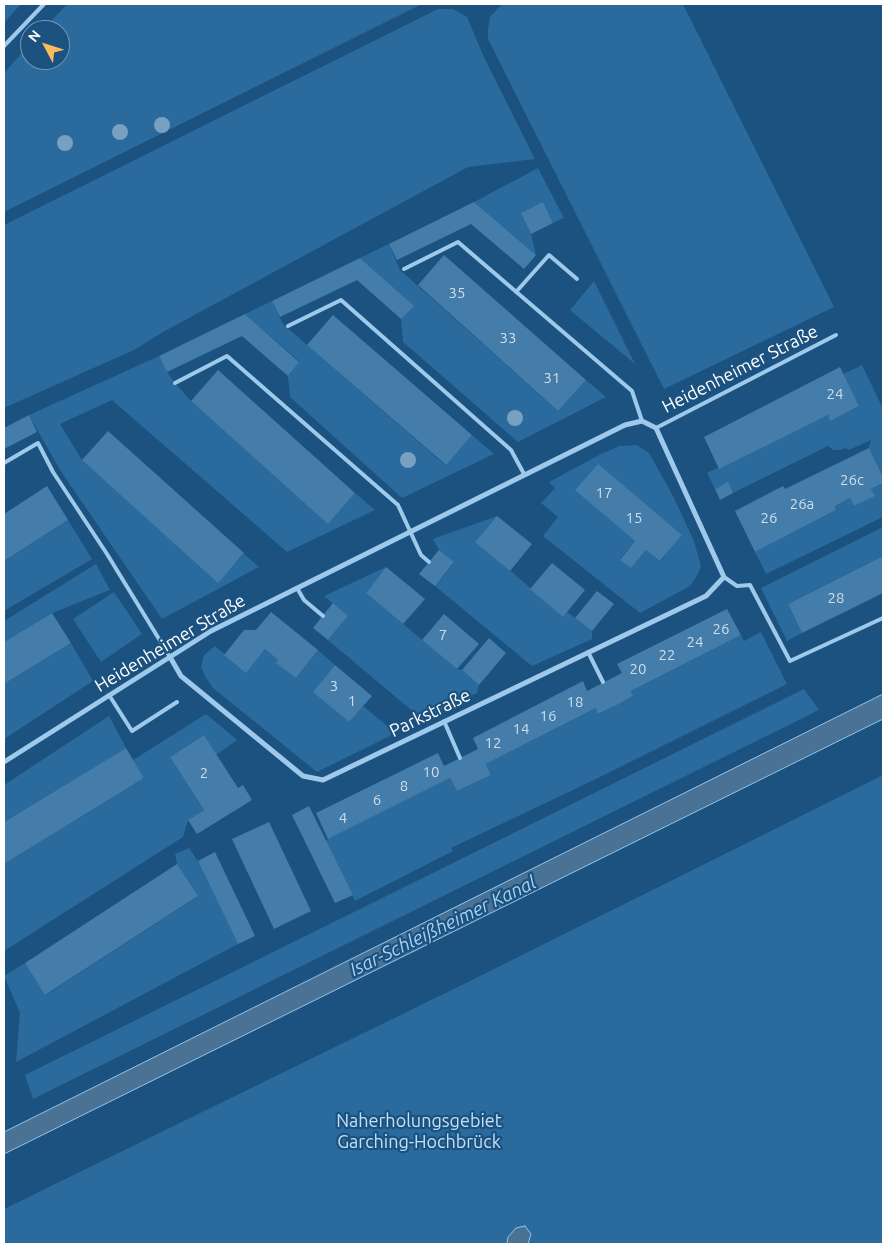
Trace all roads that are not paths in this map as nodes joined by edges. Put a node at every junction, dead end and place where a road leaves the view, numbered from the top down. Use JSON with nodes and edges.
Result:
{"nodes":[{"id":1,"x":44,"y":4,"type":"edge"},
{"id":2,"x":4,"y":46,"type":"edge"},
{"id":3,"x":404,"y":269,"type":"dead end"},
{"id":4,"x":577,"y":279,"type":"dead end"},
{"id":5,"x":516,"y":292,"type":"junction"},
{"id":6,"x":288,"y":326,"type":"dead end"},
{"id":7,"x":836,"y":335,"type":"dead end"},
{"id":8,"x":175,"y":383,"type":"dead end"},
{"id":9,"x":642,"y":421,"type":"junction"},
{"id":10,"x":656,"y":428,"type":"junction"},
{"id":11,"x":4,"y":463,"type":"edge"},
{"id":12,"x":524,"y":474,"type":"junction"},
{"id":13,"x":410,"y":531,"type":"junction"},
{"id":14,"x":429,"y":562,"type":"dead end"},
{"id":15,"x":724,"y":576,"type":"junction"},
{"id":16,"x":297,"y":588,"type":"junction"},
{"id":17,"x":323,"y":616,"type":"dead end"},
{"id":18,"x":883,"y":618,"type":"edge"},
{"id":19,"x":588,"y":652,"type":"junction"},
{"id":20,"x":170,"y":658,"type":"junction"},
{"id":21,"x":604,"y":682,"type":"dead end"},
{"id":22,"x":109,"y":695,"type":"junction"},
{"id":23,"x":177,"y":702,"type":"dead end"},
{"id":24,"x":444,"y":721,"type":"junction"},
{"id":25,"x":460,"y":758,"type":"dead end"},
{"id":26,"x":4,"y":762,"type":"edge"}],
"edges":[{"from":1,"to":2,"type":"lane"},
{"from":3,"to":5,"type":"lane"},
{"from":4,"to":5,"type":"lane"},
{"from":5,"to":9,"type":"lane"},
{"from":6,"to":12,"type":"lane"},
{"from":7,"to":10,"type":"lane","name":"Heidenheimer Straße"},
{"from":8,"to":13,"type":"lane"},
{"from":9,"to":10,"type":"street","name":"Heidenheimer Straße"},
{"from":9,"to":12,"type":"street","name":"Heidenheimer Straße"},
{"from":10,"to":15,"type":"street","name":"Heidenheimer Straße"},
{"from":11,"to":20,"type":"lane"},
{"from":12,"to":13,"type":"street","name":"Heidenheimer Straße"},
{"from":13,"to":14,"type":"lane"},
{"from":13,"to":16,"type":"street","name":"Heidenheimer Straße"},
{"from":15,"to":18,"type":"lane"},
{"from":15,"to":19,"type":"street","name":"Parkstraße"},
{"from":16,"to":17,"type":"lane"},
{"from":16,"to":20,"type":"street","name":"Heidenheimer Straße"},
{"from":19,"to":21,"type":"lane"},
{"from":19,"to":24,"type":"street","name":"Parkstraße"},
{"from":20,"to":22,"type":"street","name":"Heidenheimer Straße"},
{"from":20,"to":24,"type":"street","name":"Parkstraße"},
{"from":22,"to":23,"type":"lane"},
{"from":22,"to":26,"type":"street","name":"Heidenheimer Straße"},
{"from":24,"to":25,"type":"lane"}]}
